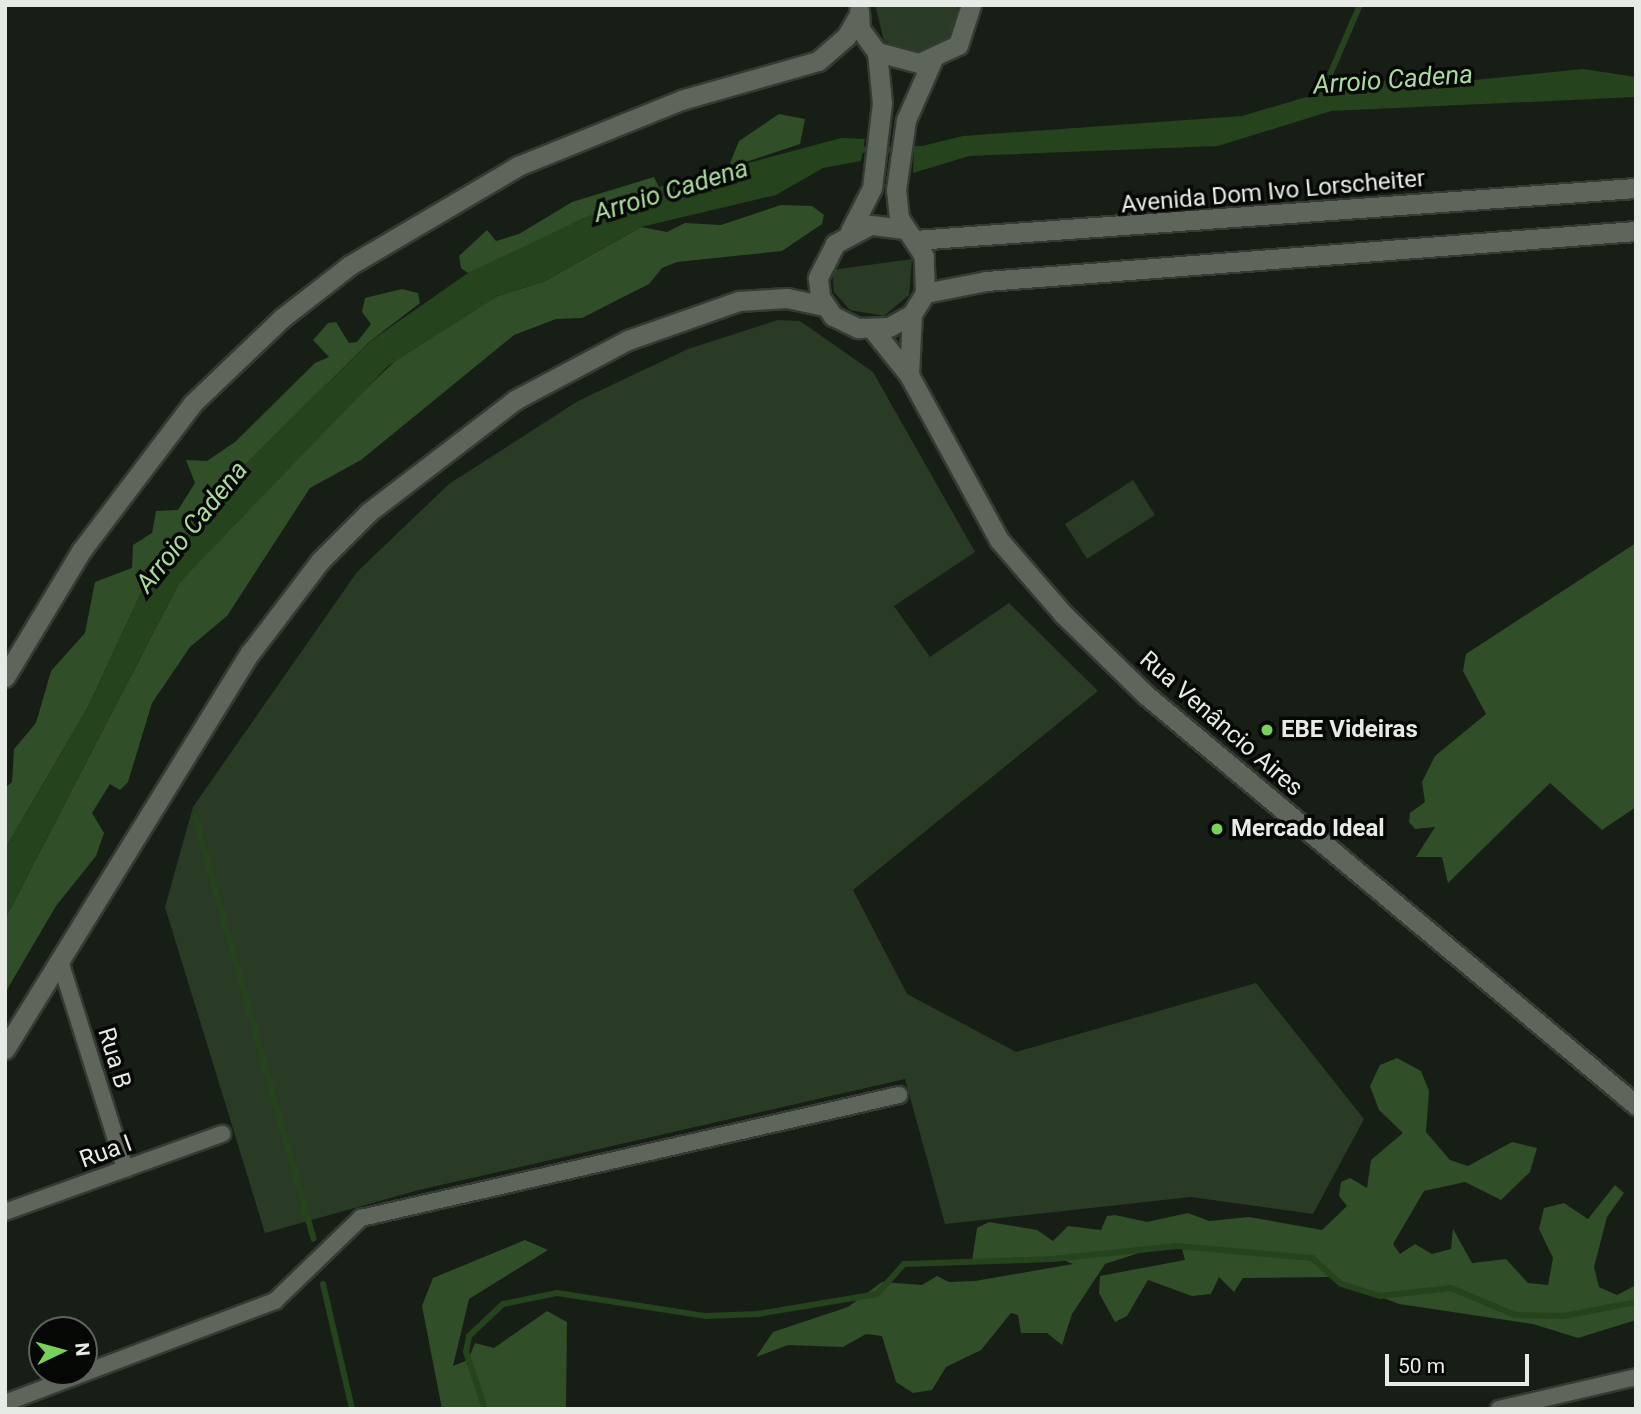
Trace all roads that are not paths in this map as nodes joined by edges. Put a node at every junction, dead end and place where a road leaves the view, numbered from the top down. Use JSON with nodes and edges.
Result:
{"nodes":[{"id":1,"x":971,"y":5,"type":"edge"},
{"id":2,"x":859,"y":10,"type":"edge"},
{"id":3,"x":877,"y":52,"type":"junction"},
{"id":4,"x":932,"y":61,"type":"junction"},
{"id":5,"x":1636,"y":188,"type":"edge"},
{"id":6,"x":850,"y":231,"type":"junction"},
{"id":7,"x":1636,"y":231,"type":"edge"},
{"id":8,"x":909,"y":235,"type":"junction"},
{"id":9,"x":925,"y":293,"type":"junction"},
{"id":10,"x":824,"y":306,"type":"junction"},
{"id":11,"x":912,"y":314,"type":"junction"},
{"id":12,"x":873,"y":330,"type":"junction"},
{"id":13,"x":909,"y":374,"type":"junction"},
{"id":14,"x":5,"y":677,"type":"edge"},
{"id":15,"x":60,"y":961,"type":"junction"},
{"id":16,"x":5,"y":1049,"type":"edge"},
{"id":17,"x":899,"y":1095,"type":"dead end"},
{"id":18,"x":1636,"y":1105,"type":"edge"},
{"id":19,"x":222,"y":1134,"type":"dead end"},
{"id":20,"x":125,"y":1169,"type":"junction"},
{"id":21,"x":5,"y":1212,"type":"edge"},
{"id":22,"x":1636,"y":1377,"type":"edge"},
{"id":23,"x":5,"y":1403,"type":"edge"},
{"id":24,"x":1499,"y":1409,"type":"edge"}],
"edges":[{"from":1,"to":4,"type":"main road"},
{"from":2,"to":3,"type":"main road"},
{"from":2,"to":14,"type":"main road"},
{"from":3,"to":4,"type":"main road"},
{"from":3,"to":6,"type":"main road"},
{"from":4,"to":8,"type":"main road"},
{"from":5,"to":8,"type":"main road","name":"Avenida Dom Ivo Lorscheiter"},
{"from":6,"to":8,"type":"main road"},
{"from":6,"to":10,"type":"main road"},
{"from":7,"to":9,"type":"main road"},
{"from":8,"to":9,"type":"main road"},
{"from":9,"to":11,"type":"main road"},
{"from":10,"to":12,"type":"main road"},
{"from":10,"to":15,"type":"main road"},
{"from":11,"to":12,"type":"main road"},
{"from":11,"to":13,"type":"main road"},
{"from":12,"to":13,"type":"main road","name":"Rua Venâncio Aires"},
{"from":13,"to":18,"type":"main road","name":"Rua Venâncio Aires"},
{"from":15,"to":16,"type":"main road"},
{"from":15,"to":20,"type":"street","name":"Rua B"},
{"from":17,"to":23,"type":"street"},
{"from":19,"to":20,"type":"street","name":"Rua I"},
{"from":20,"to":21,"type":"street","name":"Rua I"},
{"from":22,"to":24,"type":"street"}]}
